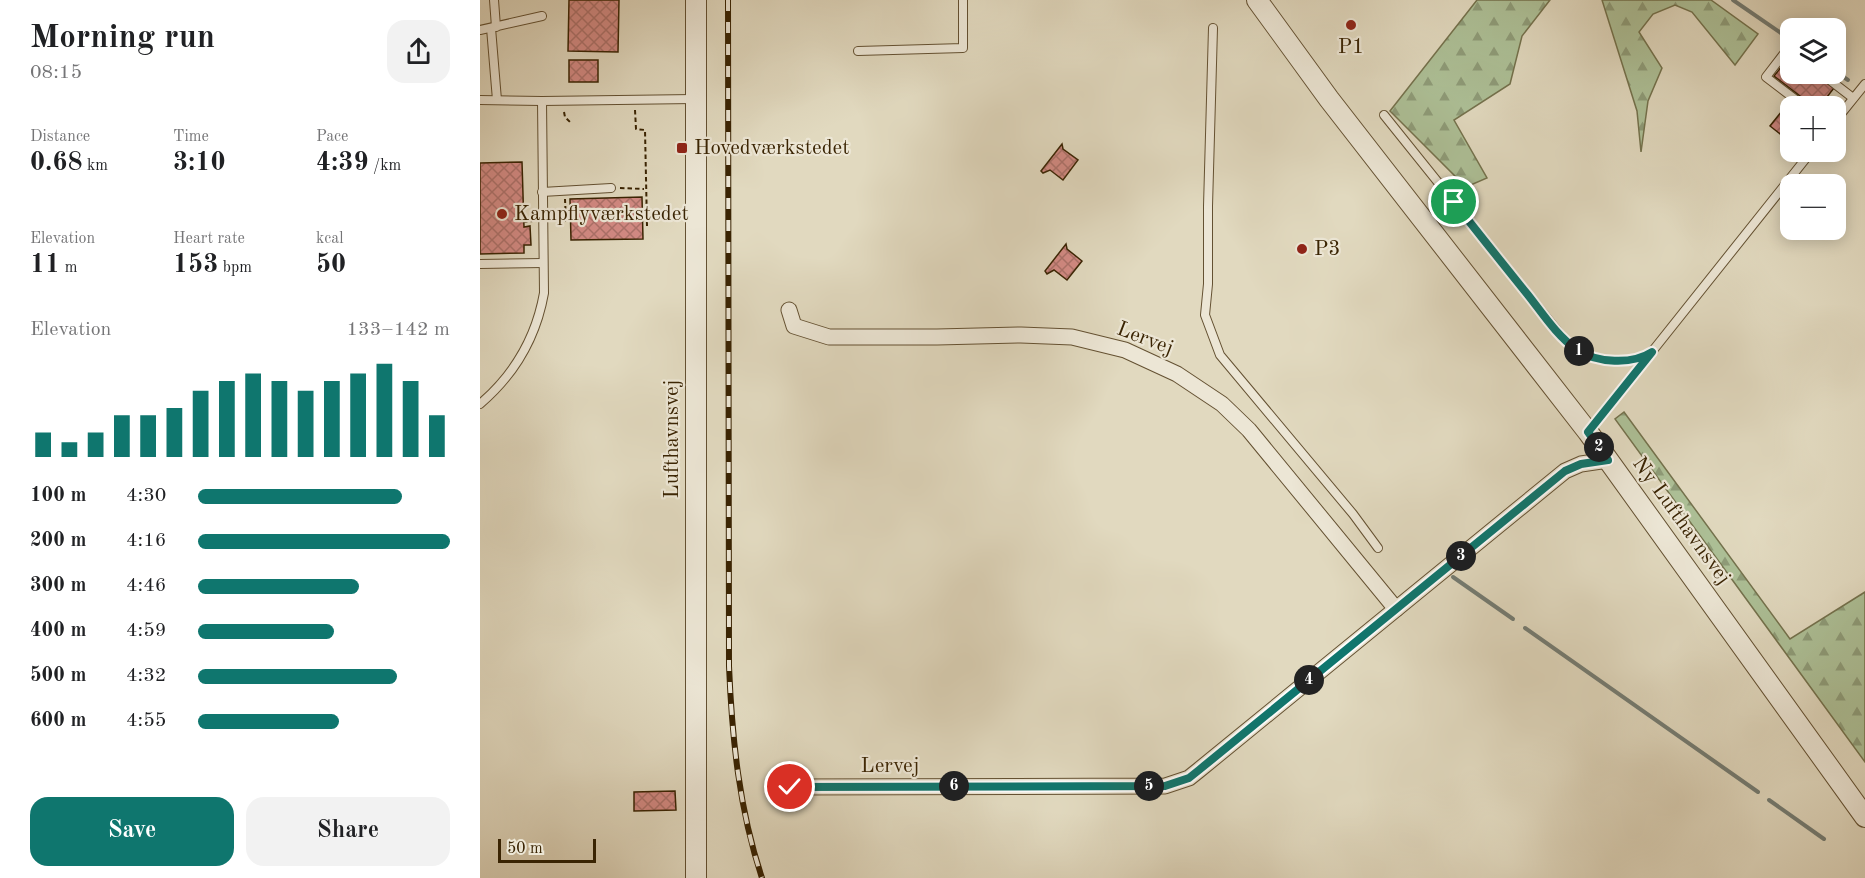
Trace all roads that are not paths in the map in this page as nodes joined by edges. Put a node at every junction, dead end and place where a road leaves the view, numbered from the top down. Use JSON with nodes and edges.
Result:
{"nodes":[{"id":1,"x":494,"y":0,"type":"edge"},
{"id":2,"x":696,"y":0,"type":"edge"},
{"id":3,"x":963,"y":0,"type":"edge"},
{"id":4,"x":1259,"y":1,"type":"edge"},
{"id":5,"x":542,"y":16,"type":"dead end"},
{"id":6,"x":494,"y":27,"type":"junction"},
{"id":7,"x":1213,"y":28,"type":"dead end"},
{"id":8,"x":480,"y":30,"type":"edge"},
{"id":9,"x":858,"y":51,"type":"dead end"},
{"id":10,"x":1780,"y":59,"type":"edge"},
{"id":11,"x":1835,"y":84,"type":"edge"},
{"id":12,"x":1865,"y":84,"type":"edge"},
{"id":13,"x":1791,"y":96,"type":"edge"},
{"id":14,"x":1853,"y":98,"type":"junction"},
{"id":15,"x":696,"y":99,"type":"junction"},
{"id":16,"x":480,"y":100,"type":"edge"},
{"id":17,"x":496,"y":100,"type":"junction"},
{"id":18,"x":542,"y":100,"type":"junction"},
{"id":19,"x":1846,"y":107,"type":"edge"},
{"id":20,"x":1384,"y":115,"type":"dead end"},
{"id":21,"x":1803,"y":162,"type":"edge"},
{"id":22,"x":611,"y":188,"type":"road end"},
{"id":23,"x":542,"y":192,"type":"junction"},
{"id":24,"x":543,"y":263,"type":"junction"},
{"id":25,"x":480,"y":264,"type":"edge"},
{"id":26,"x":789,"y":310,"type":"dead end"},
{"id":27,"x":1652,"y":352,"type":"junction"},
{"id":28,"x":480,"y":404,"type":"edge"},
{"id":29,"x":1588,"y":432,"type":"junction"},
{"id":30,"x":1608,"y":460,"type":"junction"},
{"id":31,"x":1378,"y":548,"type":"dead end"},
{"id":32,"x":1396,"y":609,"type":"junction"},
{"id":33,"x":790,"y":787,"type":"dead end"},
{"id":34,"x":1865,"y":817,"type":"edge"},
{"id":35,"x":696,"y":878,"type":"edge"}],
"edges":[{"from":1,"to":6,"type":"lane"},
{"from":2,"to":15,"type":"street","name":"Lufthavnsvej"},
{"from":3,"to":9,"type":"lane"},
{"from":4,"to":29,"type":"street","name":"Ny Lufthavnsvej"},
{"from":5,"to":6,"type":"lane"},
{"from":6,"to":8,"type":"lane"},
{"from":6,"to":17,"type":"lane"},
{"from":7,"to":31,"type":"lane"},
{"from":10,"to":13,"type":"lane"},
{"from":11,"to":14,"type":"lane"},
{"from":12,"to":14,"type":"lane"},
{"from":14,"to":19,"type":"lane"},
{"from":15,"to":18,"type":"lane"},
{"from":15,"to":35,"type":"street","name":"Lufthavnsvej"},
{"from":16,"to":17,"type":"lane"},
{"from":17,"to":18,"type":"lane"},
{"from":18,"to":23,"type":"lane"},
{"from":20,"to":27,"type":"lane"},
{"from":21,"to":27,"type":"lane"},
{"from":22,"to":23,"type":"lane"},
{"from":23,"to":24,"type":"lane"},
{"from":24,"to":25,"type":"lane"},
{"from":24,"to":28,"type":"lane"},
{"from":26,"to":32,"type":"street","name":"Lervej"},
{"from":27,"to":29,"type":"lane"},
{"from":29,"to":30,"type":"street","name":"Ny Lufthavnsvej"},
{"from":30,"to":32,"type":"street","name":"Lervej"},
{"from":30,"to":34,"type":"street","name":"Ny Lufthavnsvej"},
{"from":32,"to":33,"type":"street","name":"Lervej"}]}
